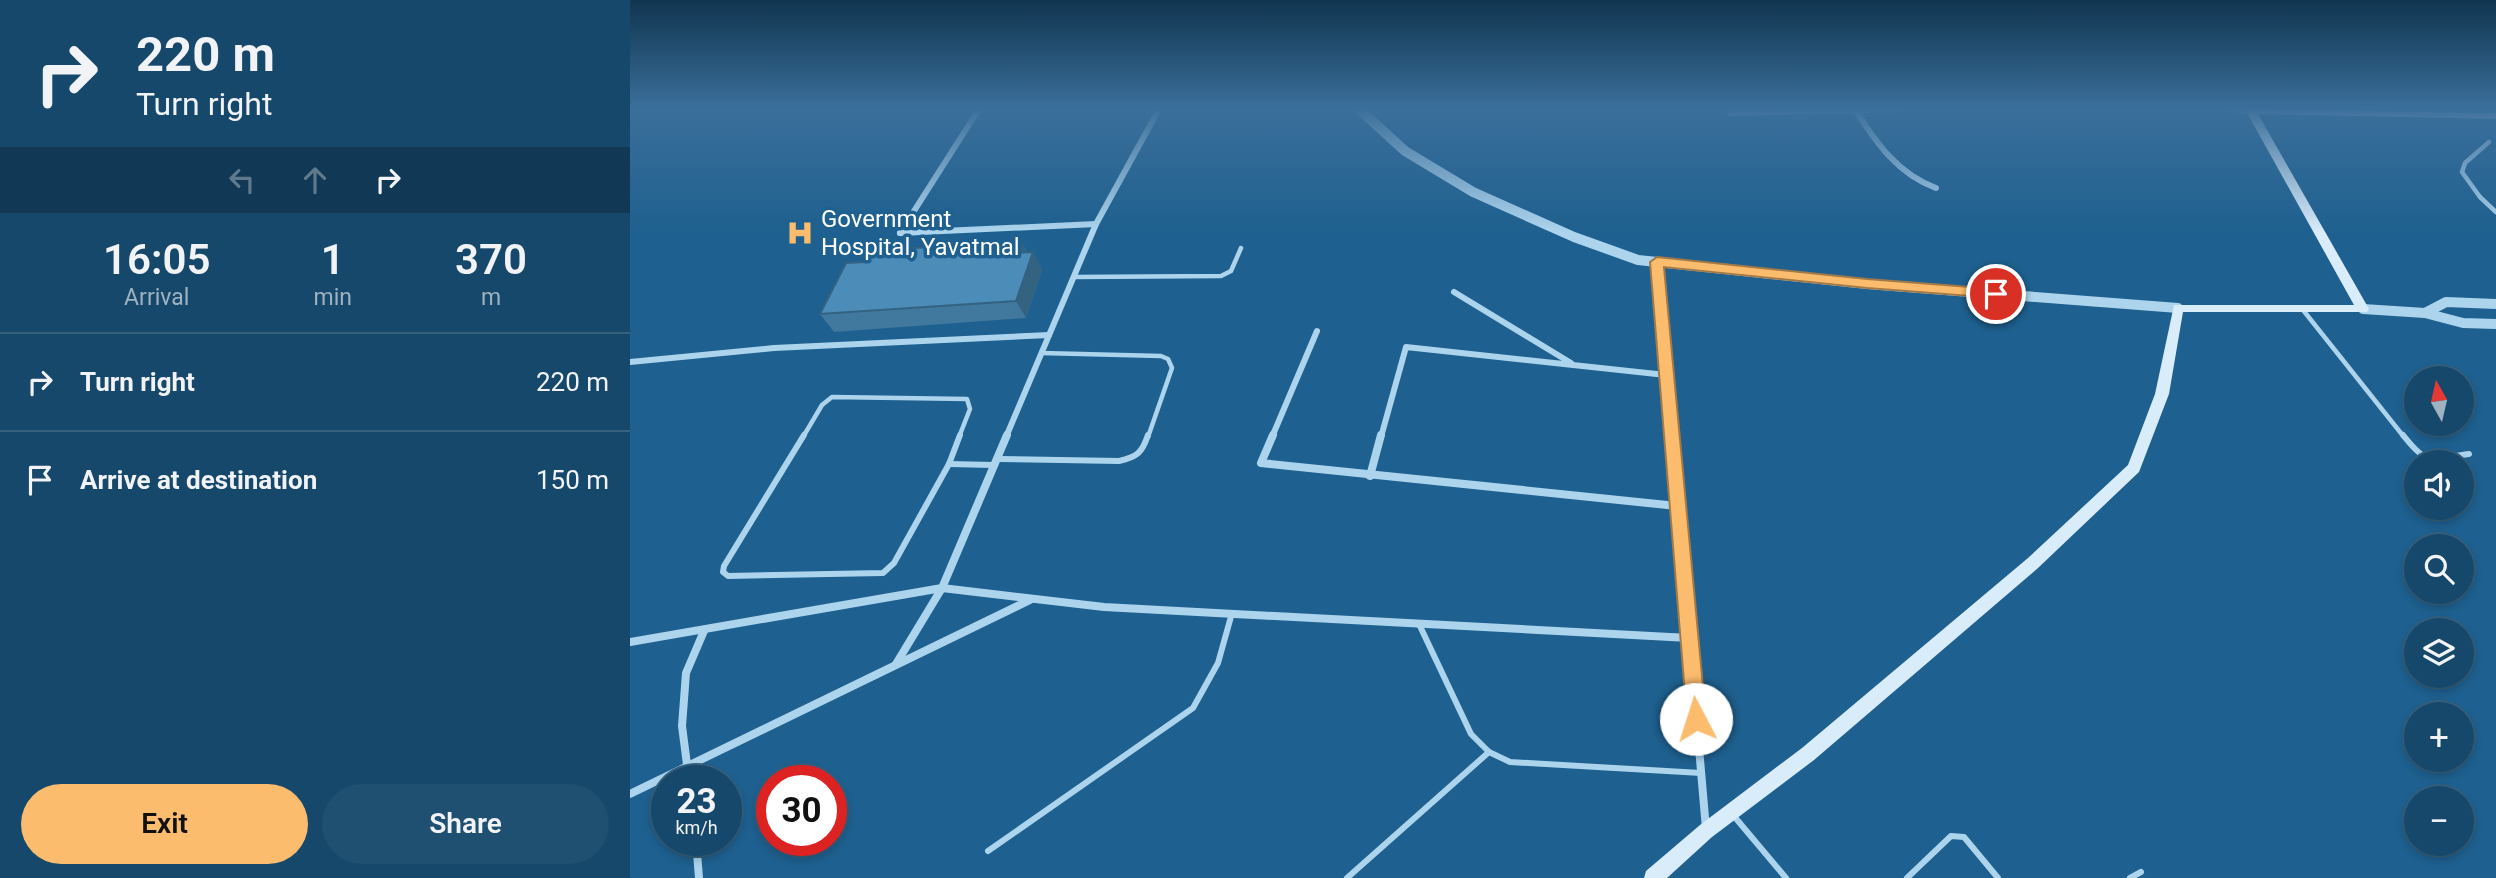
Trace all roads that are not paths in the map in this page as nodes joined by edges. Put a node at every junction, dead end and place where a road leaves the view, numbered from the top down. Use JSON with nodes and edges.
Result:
{"nodes":[{"id":1,"x":953,"y":150,"type":"edge"},
{"id":2,"x":1136,"y":150,"type":"edge"},
{"id":3,"x":1404,"y":150,"type":"edge"},
{"id":4,"x":1886,"y":150,"type":"edge"},
{"id":5,"x":2273,"y":150,"type":"edge"},
{"id":6,"x":2480,"y":150,"type":"edge"},
{"id":7,"x":1936,"y":188,"type":"dead end"},
{"id":8,"x":2496,"y":212,"type":"edge"},
{"id":9,"x":1096,"y":223,"type":"junction"},
{"id":10,"x":1241,"y":248,"type":"dead end"},
{"id":11,"x":1657,"y":262,"type":"junction"},
{"id":12,"x":1073,"y":276,"type":"junction"},
{"id":13,"x":1454,"y":292,"type":"dead end"},
{"id":14,"x":2496,"y":304,"type":"edge"},
{"id":15,"x":2178,"y":308,"type":"junction"},
{"id":16,"x":2363,"y":309,"type":"junction"},
{"id":17,"x":2303,"y":310,"type":"junction"},
{"id":18,"x":2425,"y":313,"type":"junction"},
{"id":19,"x":2496,"y":324,"type":"edge"},
{"id":20,"x":1317,"y":331,"type":"dead end"},
{"id":21,"x":1049,"y":335,"type":"junction"},
{"id":22,"x":1041,"y":353,"type":"junction"},
{"id":23,"x":630,"y":362,"type":"edge"},
{"id":24,"x":1575,"y":365,"type":"junction"},
{"id":25,"x":1666,"y":375,"type":"junction"},
{"id":26,"x":2414,"y":450,"type":"edge"},
{"id":27,"x":994,"y":462,"type":"junction"},
{"id":28,"x":948,"y":464,"type":"junction"},
{"id":29,"x":1370,"y":475,"type":"junction"},
{"id":30,"x":1677,"y":506,"type":"junction"},
{"id":31,"x":942,"y":588,"type":"junction"},
{"id":32,"x":1031,"y":600,"type":"junction"},
{"id":33,"x":1232,"y":613,"type":"junction"},
{"id":34,"x":1419,"y":624,"type":"junction"},
{"id":35,"x":704,"y":631,"type":"junction"},
{"id":36,"x":1689,"y":638,"type":"junction"},
{"id":37,"x":630,"y":642,"type":"edge"},
{"id":38,"x":895,"y":664,"type":"junction"},
{"id":39,"x":1489,"y":752,"type":"junction"},
{"id":40,"x":688,"y":765,"type":"edge"},
{"id":41,"x":694,"y":765,"type":"edge"},
{"id":42,"x":1701,"y":773,"type":"junction"},
{"id":43,"x":651,"y":785,"type":"edge"},
{"id":44,"x":630,"y":794,"type":"edge"},
{"id":45,"x":1731,"y":813,"type":"junction"},
{"id":46,"x":1706,"y":831,"type":"junction"},
{"id":47,"x":988,"y":851,"type":"dead end"},
{"id":48,"x":697,"y":856,"type":"edge"},
{"id":49,"x":2141,"y":872,"type":"dead end"},
{"id":50,"x":699,"y":878,"type":"edge"},
{"id":51,"x":1347,"y":878,"type":"edge"},
{"id":52,"x":1653,"y":878,"type":"edge"},
{"id":53,"x":1786,"y":878,"type":"edge"},
{"id":54,"x":1907,"y":878,"type":"edge"},
{"id":55,"x":1998,"y":878,"type":"edge"},
{"id":56,"x":2130,"y":878,"type":"edge"}],
"edges":[{"from":1,"to":9,"type":"street"},
{"from":2,"to":9,"type":"street"},
{"from":3,"to":11,"type":"street"},
{"from":4,"to":7,"type":"street"},
{"from":5,"to":16,"type":"main road"},
{"from":6,"to":8,"type":"lane"},
{"from":9,"to":12,"type":"street"},
{"from":10,"to":12,"type":"lane"},
{"from":11,"to":15,"type":"street"},
{"from":11,"to":25,"type":"street"},
{"from":12,"to":21,"type":"street"},
{"from":13,"to":24,"type":"street"},
{"from":14,"to":18,"type":"street"},
{"from":15,"to":17,"type":"main road"},
{"from":15,"to":45,"type":"main road"},
{"from":16,"to":17,"type":"main road"},
{"from":16,"to":18,"type":"street"},
{"from":17,"to":26,"type":"lane"},
{"from":18,"to":19,"type":"street"},
{"from":20,"to":29,"type":"street"},
{"from":21,"to":22,"type":"street"},
{"from":21,"to":23,"type":"street"},
{"from":22,"to":27,"type":"street"},
{"from":22,"to":27,"type":"lane"},
{"from":24,"to":25,"type":"street"},
{"from":24,"to":29,"type":"street"},
{"from":25,"to":30,"type":"street"},
{"from":27,"to":28,"type":"lane"},
{"from":27,"to":31,"type":"street"},
{"from":28,"to":28,"type":"lane"},
{"from":29,"to":30,"type":"street"},
{"from":30,"to":36,"type":"street"},
{"from":31,"to":32,"type":"street"},
{"from":31,"to":35,"type":"street"},
{"from":31,"to":38,"type":"street"},
{"from":32,"to":33,"type":"street"},
{"from":32,"to":38,"type":"street"},
{"from":33,"to":34,"type":"street"},
{"from":33,"to":47,"type":"lane"},
{"from":34,"to":36,"type":"street"},
{"from":34,"to":39,"type":"lane"},
{"from":35,"to":37,"type":"street"},
{"from":35,"to":40,"type":"street"},
{"from":36,"to":42,"type":"street"},
{"from":38,"to":41,"type":"street"},
{"from":39,"to":42,"type":"lane"},
{"from":39,"to":51,"type":"lane"},
{"from":42,"to":46,"type":"street"},
{"from":43,"to":44,"type":"street"},
{"from":45,"to":46,"type":"main road"},
{"from":45,"to":53,"type":"lane"},
{"from":46,"to":52,"type":"main road"},
{"from":48,"to":50,"type":"street"},
{"from":49,"to":56,"type":"lane"},
{"from":54,"to":55,"type":"lane"}]}
